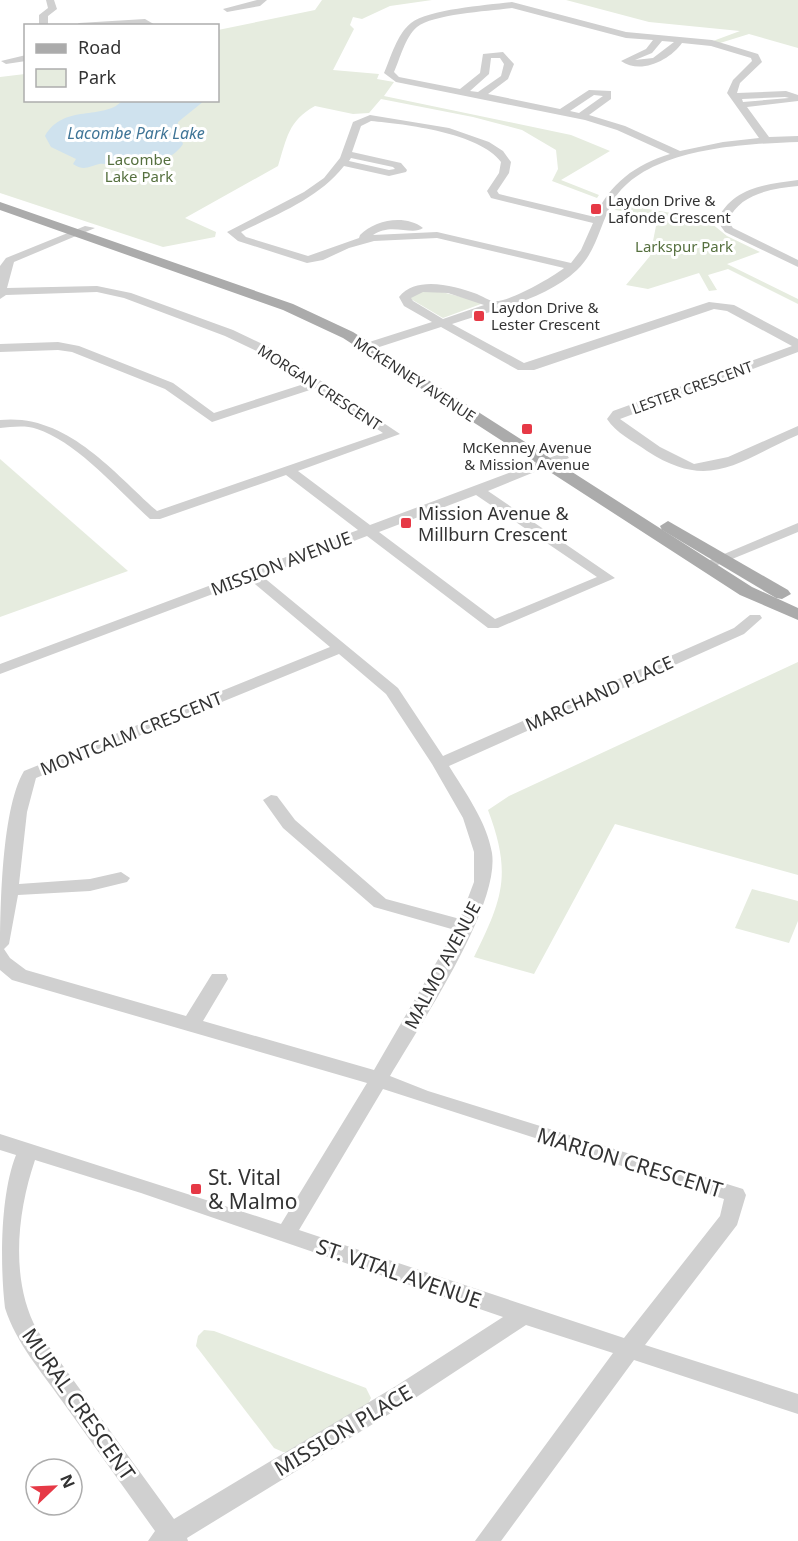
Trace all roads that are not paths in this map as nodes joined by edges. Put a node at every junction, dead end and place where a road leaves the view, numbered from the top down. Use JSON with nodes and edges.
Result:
{"nodes":[{"id":1,"x":263,"y":0,"type":"edge"},
{"id":2,"x":52,"y":4,"type":"edge"},
{"id":3,"x":227,"y":9,"type":"dead end"},
{"id":4,"x":583,"y":23,"type":"junction"},
{"id":5,"x":44,"y":24,"type":"edge"},
{"id":6,"x":111,"y":24,"type":"edge"},
{"id":7,"x":148,"y":24,"type":"edge"},
{"id":8,"x":570,"y":29,"type":"dead end"},
{"id":9,"x":660,"y":39,"type":"junction"},
{"id":10,"x":680,"y":40,"type":"junction"},
{"id":11,"x":24,"y":58,"type":"edge"},
{"id":12,"x":6,"y":61,"type":"dead end"},
{"id":13,"x":462,"y":92,"type":"junction"},
{"id":14,"x":480,"y":96,"type":"junction"},
{"id":15,"x":736,"y":101,"type":"junction"},
{"id":16,"x":562,"y":112,"type":"junction"},
{"id":17,"x":581,"y":116,"type":"junction"},
{"id":18,"x":798,"y":139,"type":"edge"},
{"id":19,"x":766,"y":140,"type":"junction"},
{"id":20,"x":680,"y":155,"type":"junction"},
{"id":21,"x":798,"y":183,"type":"edge"},
{"id":22,"x":0,"y":198,"type":"edge"},
{"id":23,"x":0,"y":206,"type":"edge"},
{"id":24,"x":599,"y":221,"type":"junction"},
{"id":25,"x":84,"y":230,"type":"junction"},
{"id":26,"x":796,"y":261,"type":"edge"},
{"id":27,"x":574,"y":267,"type":"junction"},
{"id":28,"x":0,"y":294,"type":"edge"},
{"id":29,"x":494,"y":306,"type":"junction"},
{"id":30,"x":444,"y":322,"type":"junction"},
{"id":31,"x":374,"y":345,"type":"junction"},
{"id":32,"x":798,"y":346,"type":"edge"},
{"id":33,"x":0,"y":348,"type":"edge"},
{"id":34,"x":319,"y":383,"type":"junction"},
{"id":35,"x":0,"y":423,"type":"edge"},
{"id":36,"x":798,"y":429,"type":"edge"},
{"id":37,"x":555,"y":461,"type":"junction"},
{"id":38,"x":288,"y":470,"type":"junction"},
{"id":39,"x":478,"y":490,"type":"junction"},
{"id":40,"x":798,"y":527,"type":"edge"},
{"id":41,"x":369,"y":530,"type":"junction"},
{"id":42,"x":713,"y":562,"type":"junction"},
{"id":43,"x":251,"y":574,"type":"junction"},
{"id":44,"x":798,"y":602,"type":"edge"},
{"id":45,"x":798,"y":615,"type":"edge"},
{"id":46,"x":755,"y":618,"type":"dead end"},
{"id":47,"x":341,"y":648,"type":"junction"},
{"id":48,"x":0,"y":669,"type":"edge"},
{"id":49,"x":440,"y":764,"type":"junction"},
{"id":50,"x":271,"y":800,"type":"dead end"},
{"id":51,"x":122,"y":878,"type":"dead end"},
{"id":52,"x":10,"y":890,"type":"junction"},
{"id":53,"x":466,"y":927,"type":"junction"},
{"id":54,"x":0,"y":944,"type":"edge"},
{"id":55,"x":0,"y":954,"type":"edge"},
{"id":56,"x":219,"y":979,"type":"dead end"},
{"id":57,"x":192,"y":1023,"type":"junction"},
{"id":58,"x":379,"y":1080,"type":"junction"},
{"id":59,"x":0,"y":1142,"type":"edge"},
{"id":60,"x":28,"y":1151,"type":"junction"},
{"id":61,"x":286,"y":1234,"type":"junction"},
{"id":62,"x":524,"y":1315,"type":"junction"},
{"id":63,"x":630,"y":1349,"type":"junction"},
{"id":64,"x":798,"y":1404,"type":"edge"},
{"id":65,"x":169,"y":1539,"type":"edge"},
{"id":66,"x":487,"y":1541,"type":"edge"}],
"edges":[{"from":1,"to":3,"type":"street"},
{"from":2,"to":5,"type":"street"},
{"from":4,"to":8,"type":"street"},
{"from":4,"to":9,"type":"street"},
{"from":4,"to":13,"type":"street"},
{"from":6,"to":7,"type":"street"},
{"from":9,"to":10,"type":"street"},
{"from":9,"to":10,"type":"street"},
{"from":10,"to":15,"type":"street"},
{"from":11,"to":12,"type":"street"},
{"from":13,"to":14,"type":"street"},
{"from":13,"to":14,"type":"street"},
{"from":14,"to":16,"type":"street"},
{"from":15,"to":15,"type":"street"},
{"from":15,"to":19,"type":"street"},
{"from":16,"to":17,"type":"street"},
{"from":16,"to":17,"type":"street"},
{"from":17,"to":20,"type":"street"},
{"from":18,"to":19,"type":"street"},
{"from":19,"to":20,"type":"street"},
{"from":20,"to":24,"type":"street"},
{"from":21,"to":26,"type":"street"},
{"from":22,"to":25,"type":"main road","name":"MCKENNEY AVENUE"},
{"from":23,"to":25,"type":"main road","name":"MCKENNEY AVENUE"},
{"from":24,"to":27,"type":"street"},
{"from":24,"to":27,"type":"street"},
{"from":25,"to":28,"type":"street","name":"MORGAN CRESCENT"},
{"from":25,"to":31,"type":"main road","name":"MCKENNEY AVENUE"},
{"from":27,"to":29,"type":"street"},
{"from":28,"to":34,"type":"street","name":"MORGAN CRESCENT"},
{"from":29,"to":30,"type":"street"},
{"from":29,"to":30,"type":"street","name":"LESTER CRESCENT"},
{"from":30,"to":31,"type":"street"},
{"from":30,"to":32,"type":"street","name":"LESTER CRESCENT"},
{"from":31,"to":37,"type":"main road","name":"MCKENNEY AVENUE"},
{"from":32,"to":36,"type":"street","name":"LESTER CRESCENT"},
{"from":33,"to":34,"type":"street"},
{"from":34,"to":38,"type":"street","name":"MORGAN CRESCENT"},
{"from":35,"to":38,"type":"street","name":"MORGAN CRESCENT"},
{"from":37,"to":39,"type":"street","name":"MISSION AVENUE"},
{"from":37,"to":42,"type":"main road","name":"MCKENNEY AVENUE"},
{"from":38,"to":41,"type":"street"},
{"from":39,"to":41,"type":"street","name":"MISSION AVENUE"},
{"from":39,"to":41,"type":"street"},
{"from":40,"to":42,"type":"street"},
{"from":41,"to":43,"type":"street","name":"MISSION AVENUE"},
{"from":42,"to":44,"type":"main road","name":"MCKENNEY AVENUE"},
{"from":42,"to":45,"type":"main road","name":"MCKENNEY AVENUE"},
{"from":43,"to":47,"type":"street","name":"MALMO AVENUE"},
{"from":43,"to":48,"type":"street","name":"MISSION AVENUE"},
{"from":46,"to":49,"type":"street","name":"MARCHAND PLACE"},
{"from":47,"to":49,"type":"street","name":"MALMO AVENUE"},
{"from":47,"to":52,"type":"street","name":"MONTCALM CRESCENT"},
{"from":49,"to":53,"type":"street","name":"MALMO AVENUE"},
{"from":50,"to":53,"type":"street"},
{"from":51,"to":52,"type":"street"},
{"from":52,"to":54,"type":"street","name":"MONTCALM CRESCENT"},
{"from":53,"to":58,"type":"street","name":"MALMO AVENUE"},
{"from":55,"to":57,"type":"street"},
{"from":56,"to":57,"type":"street"},
{"from":57,"to":58,"type":"street"},
{"from":58,"to":61,"type":"street","name":"MALMO AVENUE"},
{"from":58,"to":63,"type":"street","name":"MARION CRESCENT"},
{"from":59,"to":60,"type":"street","name":"ST. VITAL AVENUE"},
{"from":60,"to":61,"type":"street","name":"ST. VITAL AVENUE"},
{"from":60,"to":65,"type":"street","name":"MURAL CRESCENT"},
{"from":61,"to":62,"type":"street","name":"ST. VITAL AVENUE"},
{"from":62,"to":63,"type":"street","name":"ST. VITAL AVENUE"},
{"from":62,"to":65,"type":"street","name":"MISSION PLACE"},
{"from":63,"to":64,"type":"street","name":"ST. VITAL AVENUE"},
{"from":63,"to":66,"type":"street"}]}
